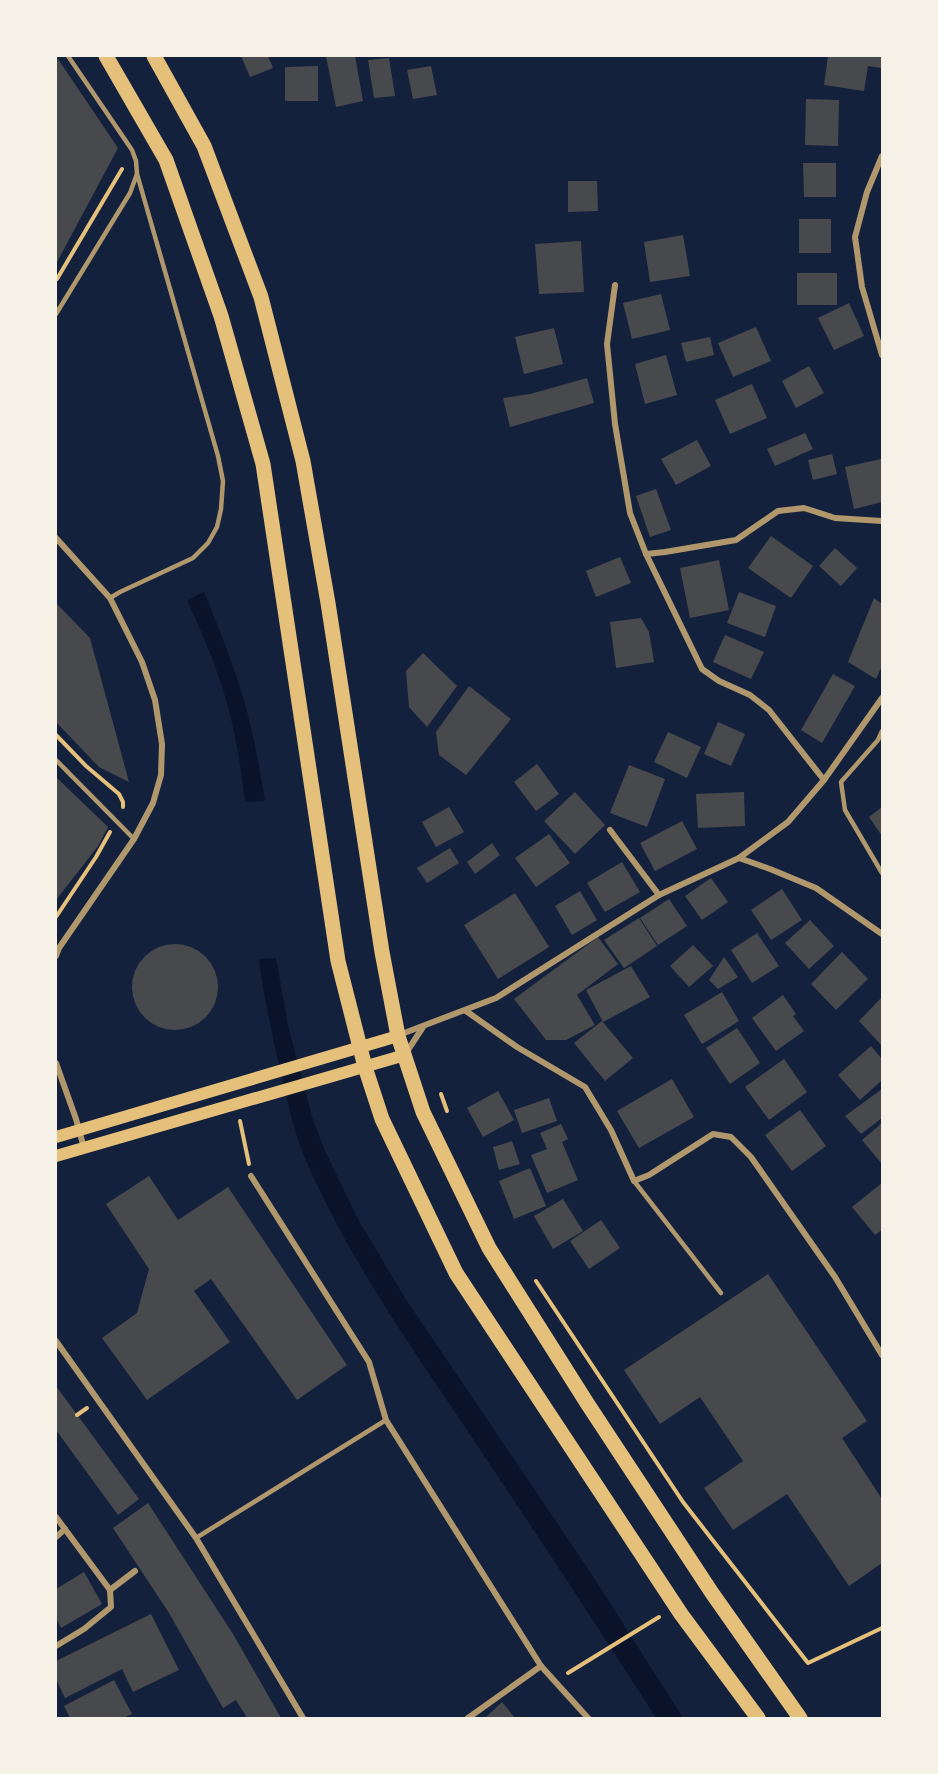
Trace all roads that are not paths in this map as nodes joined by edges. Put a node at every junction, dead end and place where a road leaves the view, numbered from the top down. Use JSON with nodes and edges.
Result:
{"nodes":[{"id":1,"x":68,"y":56,"type":"edge"},
{"id":2,"x":106,"y":56,"type":"edge"},
{"id":3,"x":154,"y":56,"type":"edge"},
{"id":4,"x":882,"y":156,"type":"edge"},
{"id":5,"x":138,"y":174,"type":"junction"},
{"id":6,"x":615,"y":285,"type":"dead end"},
{"id":7,"x":56,"y":314,"type":"edge"},
{"id":8,"x":882,"y":355,"type":"edge"},
{"id":9,"x":882,"y":521,"type":"edge"},
{"id":10,"x":56,"y":538,"type":"edge"},
{"id":11,"x":646,"y":554,"type":"junction"},
{"id":12,"x":110,"y":598,"type":"junction"},
{"id":13,"x":882,"y":698,"type":"edge"},
{"id":14,"x":882,"y":731,"type":"edge"},
{"id":15,"x":56,"y":760,"type":"edge"},
{"id":16,"x":824,"y":780,"type":"junction"},
{"id":17,"x":610,"y":830,"type":"dead end"},
{"id":18,"x":134,"y":838,"type":"junction"},
{"id":19,"x":739,"y":858,"type":"junction"},
{"id":20,"x":882,"y":873,"type":"edge"},
{"id":21,"x":658,"y":895,"type":"junction"},
{"id":22,"x":882,"y":934,"type":"edge"},
{"id":23,"x":56,"y":956,"type":"edge"},
{"id":24,"x":466,"y":1011,"type":"junction"},
{"id":25,"x":424,"y":1026,"type":"junction"},
{"id":26,"x":398,"y":1036,"type":"junction"},
{"id":27,"x":360,"y":1047,"type":"junction"},
{"id":28,"x":405,"y":1055,"type":"junction"},
{"id":29,"x":56,"y":1063,"type":"edge"},
{"id":30,"x":365,"y":1067,"type":"junction"},
{"id":31,"x":78,"y":1130,"type":"junction"},
{"id":32,"x":56,"y":1137,"type":"edge"},
{"id":33,"x":84,"y":1148,"type":"junction"},
{"id":34,"x":56,"y":1156,"type":"edge"},
{"id":35,"x":252,"y":1176,"type":"road end"},
{"id":36,"x":634,"y":1181,"type":"junction"},
{"id":37,"x":721,"y":1293,"type":"dead end"},
{"id":38,"x":56,"y":1341,"type":"edge"},
{"id":39,"x":882,"y":1355,"type":"edge"},
{"id":40,"x":386,"y":1420,"type":"junction"},
{"id":41,"x":56,"y":1517,"type":"edge"},
{"id":42,"x":65,"y":1529,"type":"junction"},
{"id":43,"x":189,"y":1529,"type":"junction"},
{"id":44,"x":182,"y":1534,"type":"dead end"},
{"id":45,"x":56,"y":1537,"type":"edge"},
{"id":46,"x":196,"y":1538,"type":"junction"},
{"id":47,"x":135,"y":1571,"type":"dead end"},
{"id":48,"x":110,"y":1590,"type":"junction"},
{"id":49,"x":56,"y":1646,"type":"edge"},
{"id":50,"x":541,"y":1666,"type":"junction"},
{"id":51,"x":303,"y":1719,"type":"edge"},
{"id":52,"x":468,"y":1719,"type":"edge"},
{"id":53,"x":588,"y":1719,"type":"edge"},
{"id":54,"x":758,"y":1719,"type":"edge"},
{"id":55,"x":800,"y":1719,"type":"edge"}],
"edges":[{"from":1,"to":5,"type":"lane"},
{"from":2,"to":27,"type":"main road"},
{"from":3,"to":26,"type":"main road"},
{"from":4,"to":8,"type":"street"},
{"from":5,"to":7,"type":"lane"},
{"from":5,"to":12,"type":"lane"},
{"from":6,"to":11,"type":"street"},
{"from":9,"to":11,"type":"street"},
{"from":10,"to":12,"type":"street"},
{"from":11,"to":16,"type":"street"},
{"from":12,"to":18,"type":"street"},
{"from":13,"to":16,"type":"street"},
{"from":14,"to":20,"type":"lane"},
{"from":15,"to":18,"type":"lane"},
{"from":16,"to":19,"type":"street"},
{"from":17,"to":21,"type":"street"},
{"from":18,"to":23,"type":"street"},
{"from":19,"to":21,"type":"street"},
{"from":19,"to":22,"type":"street"},
{"from":21,"to":24,"type":"street"},
{"from":24,"to":25,"type":"street"},
{"from":24,"to":36,"type":"street"},
{"from":25,"to":26,"type":"street"},
{"from":25,"to":28,"type":"street"},
{"from":26,"to":27,"type":"main road"},
{"from":26,"to":28,"type":"main road"},
{"from":27,"to":30,"type":"main road"},
{"from":27,"to":31,"type":"main road"},
{"from":28,"to":30,"type":"main road"},
{"from":28,"to":55,"type":"main road"},
{"from":29,"to":31,"type":"street"},
{"from":30,"to":33,"type":"main road"},
{"from":30,"to":54,"type":"main road"},
{"from":31,"to":32,"type":"main road"},
{"from":31,"to":33,"type":"street"},
{"from":33,"to":34,"type":"main road"},
{"from":35,"to":40,"type":"street"},
{"from":36,"to":37,"type":"lane"},
{"from":36,"to":39,"type":"street"},
{"from":38,"to":43,"type":"street"},
{"from":40,"to":46,"type":"lane"},
{"from":40,"to":50,"type":"street"},
{"from":41,"to":42,"type":"street"},
{"from":42,"to":45,"type":"street"},
{"from":42,"to":48,"type":"street"},
{"from":43,"to":44,"type":"street"},
{"from":43,"to":46,"type":"street"},
{"from":46,"to":51,"type":"street"},
{"from":47,"to":48,"type":"street"},
{"from":48,"to":49,"type":"street"},
{"from":50,"to":52,"type":"street"},
{"from":50,"to":53,"type":"street"}]}
